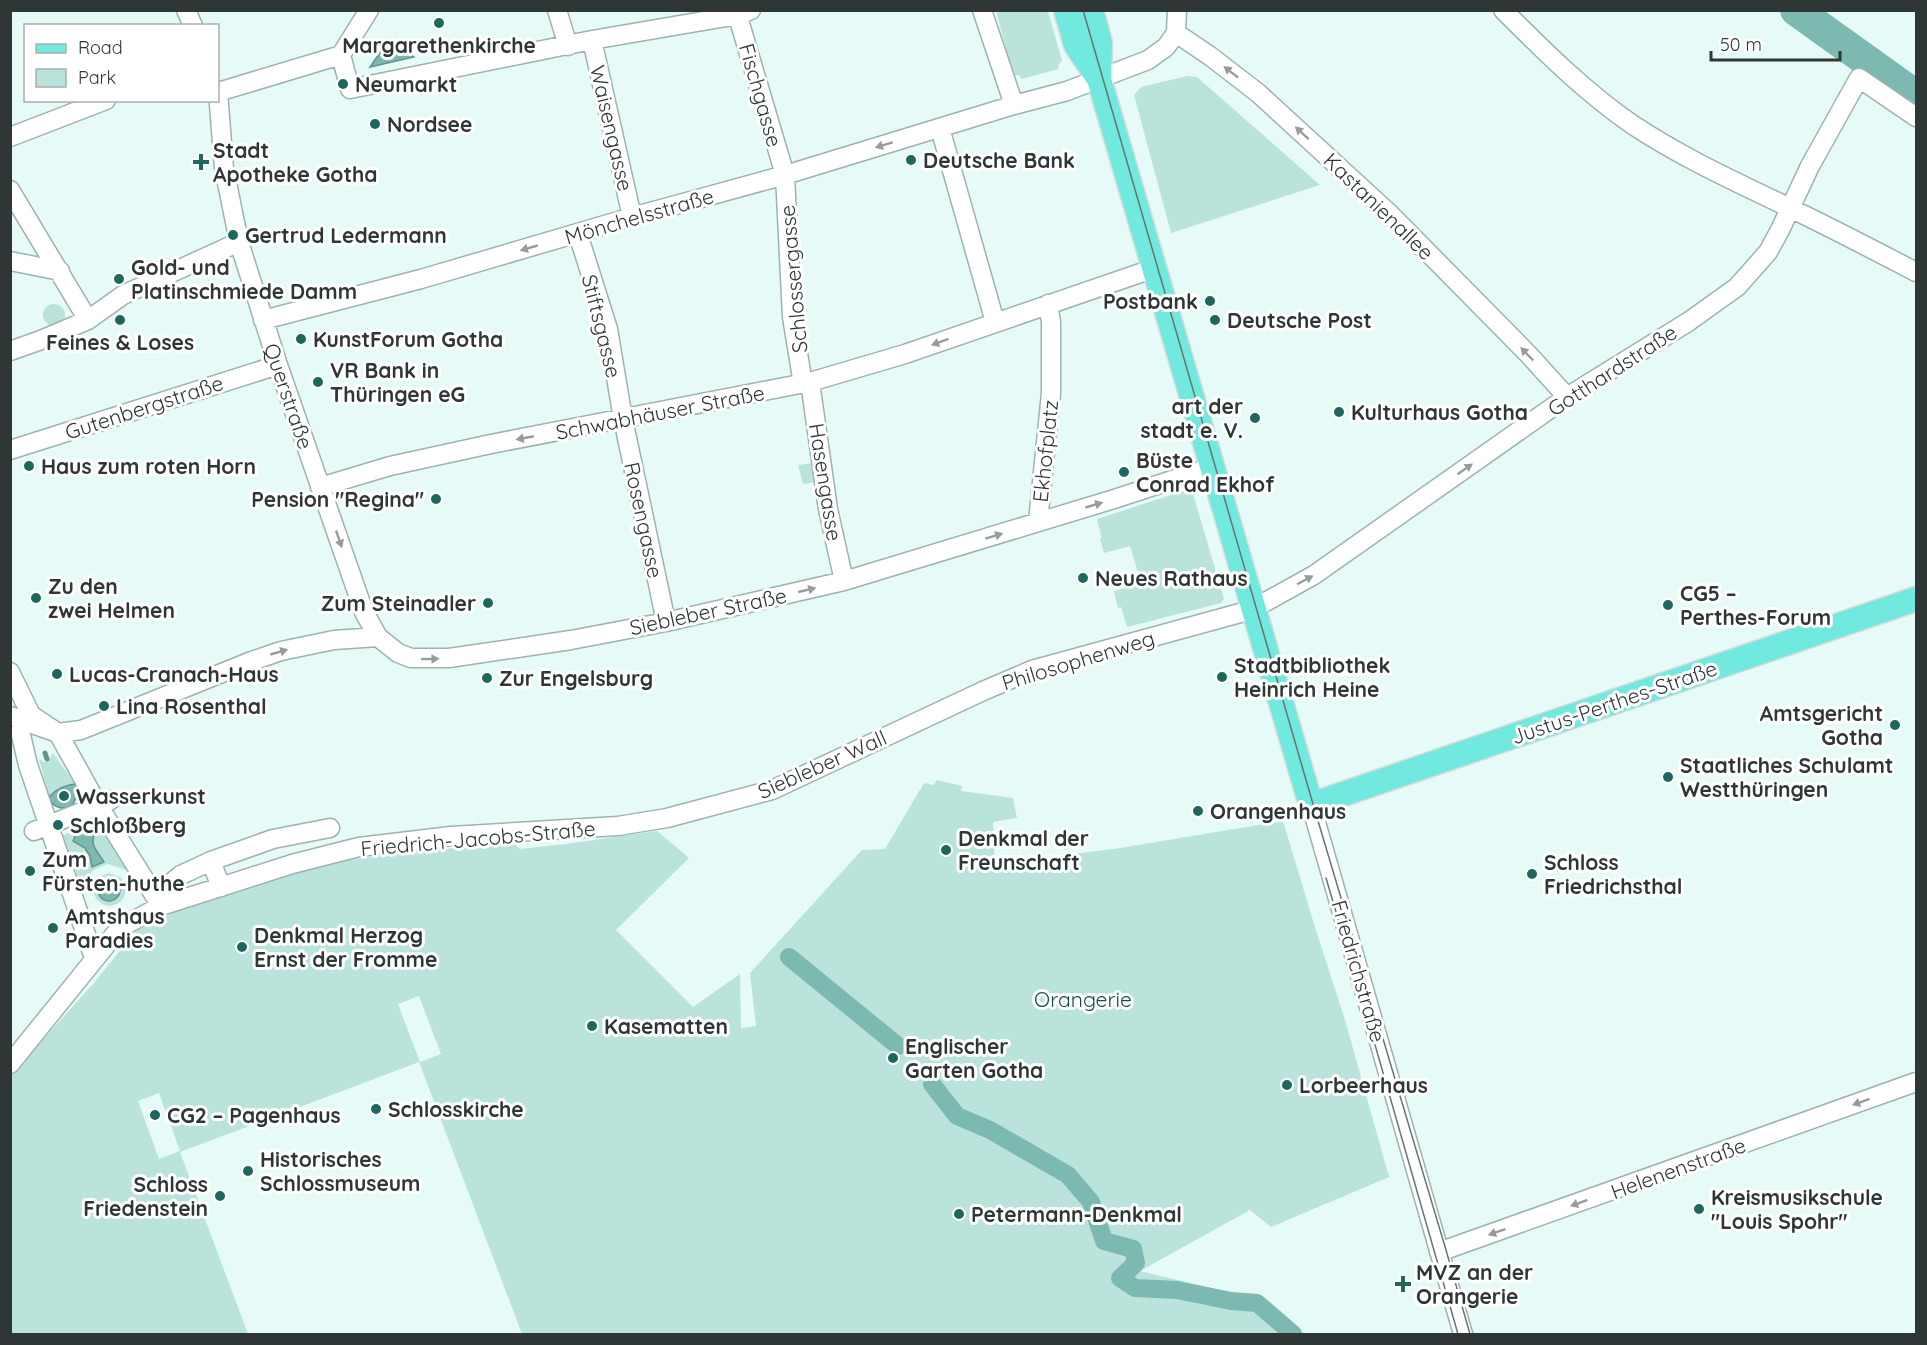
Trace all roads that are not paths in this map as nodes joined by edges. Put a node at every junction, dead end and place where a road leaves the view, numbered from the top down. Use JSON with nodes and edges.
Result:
{"nodes":[{"id":1,"x":186,"y":10,"type":"edge"},
{"id":2,"x":369,"y":10,"type":"edge"},
{"id":3,"x":557,"y":10,"type":"edge"},
{"id":4,"x":982,"y":10,"type":"edge"},
{"id":5,"x":1066,"y":10,"type":"edge"},
{"id":6,"x":1092,"y":10,"type":"edge"},
{"id":7,"x":1177,"y":10,"type":"edge"},
{"id":8,"x":1503,"y":10,"type":"edge"},
{"id":9,"x":742,"y":12,"type":"edge"},
{"id":10,"x":192,"y":24,"type":"edge"},
{"id":11,"x":1176,"y":33,"type":"junction"},
{"id":12,"x":592,"y":40,"type":"junction"},
{"id":13,"x":568,"y":46,"type":"junction"},
{"id":14,"x":341,"y":55,"type":"junction"},
{"id":15,"x":1099,"y":79,"type":"junction"},
{"id":16,"x":219,"y":92,"type":"edge"},
{"id":17,"x":101,"y":102,"type":"edge"},
{"id":18,"x":219,"y":102,"type":"edge"},
{"id":19,"x":1014,"y":105,"type":"junction"},
{"id":20,"x":1917,"y":117,"type":"edge"},
{"id":21,"x":940,"y":128,"type":"junction"},
{"id":22,"x":10,"y":137,"type":"edge"},
{"id":23,"x":784,"y":175,"type":"junction"},
{"id":24,"x":10,"y":189,"type":"edge"},
{"id":25,"x":1790,"y":208,"type":"junction"},
{"id":26,"x":632,"y":217,"type":"junction"},
{"id":27,"x":578,"y":234,"type":"junction"},
{"id":28,"x":238,"y":242,"type":"junction"},
{"id":29,"x":10,"y":261,"type":"edge"},
{"id":30,"x":1147,"y":271,"type":"junction"},
{"id":31,"x":60,"y":272,"type":"junction"},
{"id":32,"x":1917,"y":272,"type":"edge"},
{"id":33,"x":1048,"y":304,"type":"junction"},
{"id":34,"x":88,"y":320,"type":"junction"},
{"id":35,"x":263,"y":320,"type":"junction"},
{"id":36,"x":995,"y":322,"type":"junction"},
{"id":37,"x":10,"y":351,"type":"edge"},
{"id":38,"x":278,"y":364,"type":"junction"},
{"id":39,"x":806,"y":383,"type":"junction"},
{"id":40,"x":1567,"y":397,"type":"junction"},
{"id":41,"x":622,"y":419,"type":"junction"},
{"id":42,"x":10,"y":450,"type":"edge"},
{"id":43,"x":1212,"y":467,"type":"junction"},
{"id":44,"x":320,"y":487,"type":"junction"},
{"id":45,"x":1038,"y":522,"type":"junction"},
{"id":46,"x":844,"y":581,"type":"junction"},
{"id":47,"x":1917,"y":599,"type":"edge"},
{"id":48,"x":1254,"y":608,"type":"junction"},
{"id":49,"x":666,"y":622,"type":"junction"},
{"id":50,"x":378,"y":637,"type":"junction"},
{"id":51,"x":12,"y":677,"type":"edge"},
{"id":52,"x":19,"y":721,"type":"edge"},
{"id":53,"x":906,"y":727,"type":"joint"},
{"id":54,"x":66,"y":738,"type":"junction"},
{"id":55,"x":105,"y":802,"type":"junction"},
{"id":56,"x":1311,"y":805,"type":"junction"},
{"id":57,"x":667,"y":818,"type":"joint"},
{"id":58,"x":42,"y":828,"type":"junction"},
{"id":59,"x":330,"y":828,"type":"dead end"},
{"id":60,"x":211,"y":861,"type":"junction"},
{"id":61,"x":221,"y":887,"type":"junction"},
{"id":62,"x":161,"y":906,"type":"junction"},
{"id":63,"x":94,"y":958,"type":"junction"},
{"id":64,"x":10,"y":1064,"type":"edge"},
{"id":65,"x":1917,"y":1082,"type":"edge"},
{"id":66,"x":1439,"y":1252,"type":"junction"},
{"id":67,"x":1463,"y":1335,"type":"edge"}],
"edges":[{"from":1,"to":10,"type":"street"},
{"from":2,"to":14,"type":"street"},
{"from":3,"to":13,"type":"street"},
{"from":4,"to":19,"type":"street"},
{"from":5,"to":15,"type":"main road"},
{"from":6,"to":15,"type":"main road"},
{"from":7,"to":11,"type":"street"},
{"from":8,"to":25,"type":"street"},
{"from":9,"to":12,"type":"street"},
{"from":9,"to":23,"type":"street","name":"Fischgasse"},
{"from":11,"to":15,"type":"street"},
{"from":40,"to":11,"type":"street","name":"Kastanienallee","one_way":true},
{"from":12,"to":13,"type":"street"},
{"from":12,"to":26,"type":"street","name":"Waisengasse"},
{"from":13,"to":14,"type":"street"},
{"from":14,"to":16,"type":"street"},
{"from":15,"to":19,"type":"street","name":"Mönchelsstraße"},
{"from":15,"to":30,"type":"main road"},
{"from":17,"to":22,"type":"street"},
{"from":18,"to":28,"type":"street","name":"Querstraße"},
{"from":19,"to":21,"type":"street","name":"Mönchelsstraße"},
{"from":20,"to":25,"type":"street","name":"Gotthardstraße"},
{"from":21,"to":23,"type":"street","name":"Mönchelsstraße","one_way":true},
{"from":21,"to":36,"type":"street"},
{"from":23,"to":26,"type":"street","name":"Mönchelsstraße"},
{"from":23,"to":39,"type":"street","name":"Schlossergasse"},
{"from":24,"to":31,"type":"street"},
{"from":25,"to":32,"type":"street"},
{"from":25,"to":40,"type":"street","name":"Gotthardstraße"},
{"from":26,"to":27,"type":"street","name":"Mönchelsstraße"},
{"from":27,"to":35,"type":"street","name":"Mönchelsstraße","one_way":true},
{"from":27,"to":41,"type":"street","name":"Stiftsgasse"},
{"from":28,"to":34,"type":"street"},
{"from":28,"to":35,"type":"street","name":"Querstraße"},
{"from":29,"to":31,"type":"street"},
{"from":30,"to":33,"type":"street"},
{"from":30,"to":43,"type":"main road"},
{"from":31,"to":34,"type":"street"},
{"from":33,"to":36,"type":"street"},
{"from":33,"to":45,"type":"street","name":"Ekhofplatz"},
{"from":34,"to":37,"type":"street"},
{"from":35,"to":38,"type":"street","name":"Querstraße"},
{"from":36,"to":39,"type":"street","name":"Schwabhäuser Straße","one_way":true},
{"from":38,"to":42,"type":"street","name":"Gutenbergstraße"},
{"from":38,"to":44,"type":"street","name":"Querstraße"},
{"from":39,"to":41,"type":"street","name":"Schwabhäuser Straße"},
{"from":39,"to":46,"type":"street","name":"Hasengasse"},
{"from":48,"to":40,"type":"street","name":"Gotthardstraße","one_way":true},
{"from":41,"to":44,"type":"street","name":"Schwabhäuser Straße","one_way":true},
{"from":41,"to":49,"type":"street","name":"Rosengasse"},
{"from":45,"to":43,"type":"street","name":"Ekhofplatz","one_way":true},
{"from":43,"to":48,"type":"main road"},
{"from":44,"to":50,"type":"street","name":"Querstraße","one_way":true},
{"from":46,"to":45,"type":"street","name":"Siebleber Straße","one_way":true},
{"from":49,"to":46,"type":"street","name":"Siebleber Straße","one_way":true},
{"from":47,"to":56,"type":"main road","name":"Justus-Perthes-Straße"},
{"from":48,"to":53,"type":"street","name":"Philosophenweg"},
{"from":48,"to":56,"type":"main road","name":"Friedrichstraße"},
{"from":50,"to":49,"type":"street","name":"Siebleber Straße","one_way":true},
{"from":54,"to":50,"type":"street","one_way":true},
{"from":51,"to":52,"type":"street"},
{"from":52,"to":54,"type":"street"},
{"from":52,"to":58,"type":"street"},
{"from":53,"to":57,"type":"street","name":"Siebleber Wall"},
{"from":54,"to":55,"type":"street"},
{"from":55,"to":58,"type":"street"},
{"from":55,"to":62,"type":"street"},
{"from":56,"to":66,"type":"street","name":"Friedrichstraße"},
{"from":57,"to":61,"type":"street","name":"Friedrich-Jacobs-Straße"},
{"from":58,"to":63,"type":"street"},
{"from":59,"to":60,"type":"street","name":"Friedrich-Jacobs-Straße"},
{"from":60,"to":61,"type":"street"},
{"from":60,"to":62,"type":"street","name":"Friedrich-Jacobs-Straße"},
{"from":61,"to":62,"type":"street","name":"Friedrich-Jacobs-Straße"},
{"from":62,"to":63,"type":"street","name":"Friedrich-Jacobs-Straße"},
{"from":63,"to":64,"type":"street","name":"Friedrich-Jacobs-Straße"},
{"from":65,"to":66,"type":"street","name":"Helenenstraße","one_way":true},
{"from":66,"to":67,"type":"street","name":"Friedrichstraße"}]}
